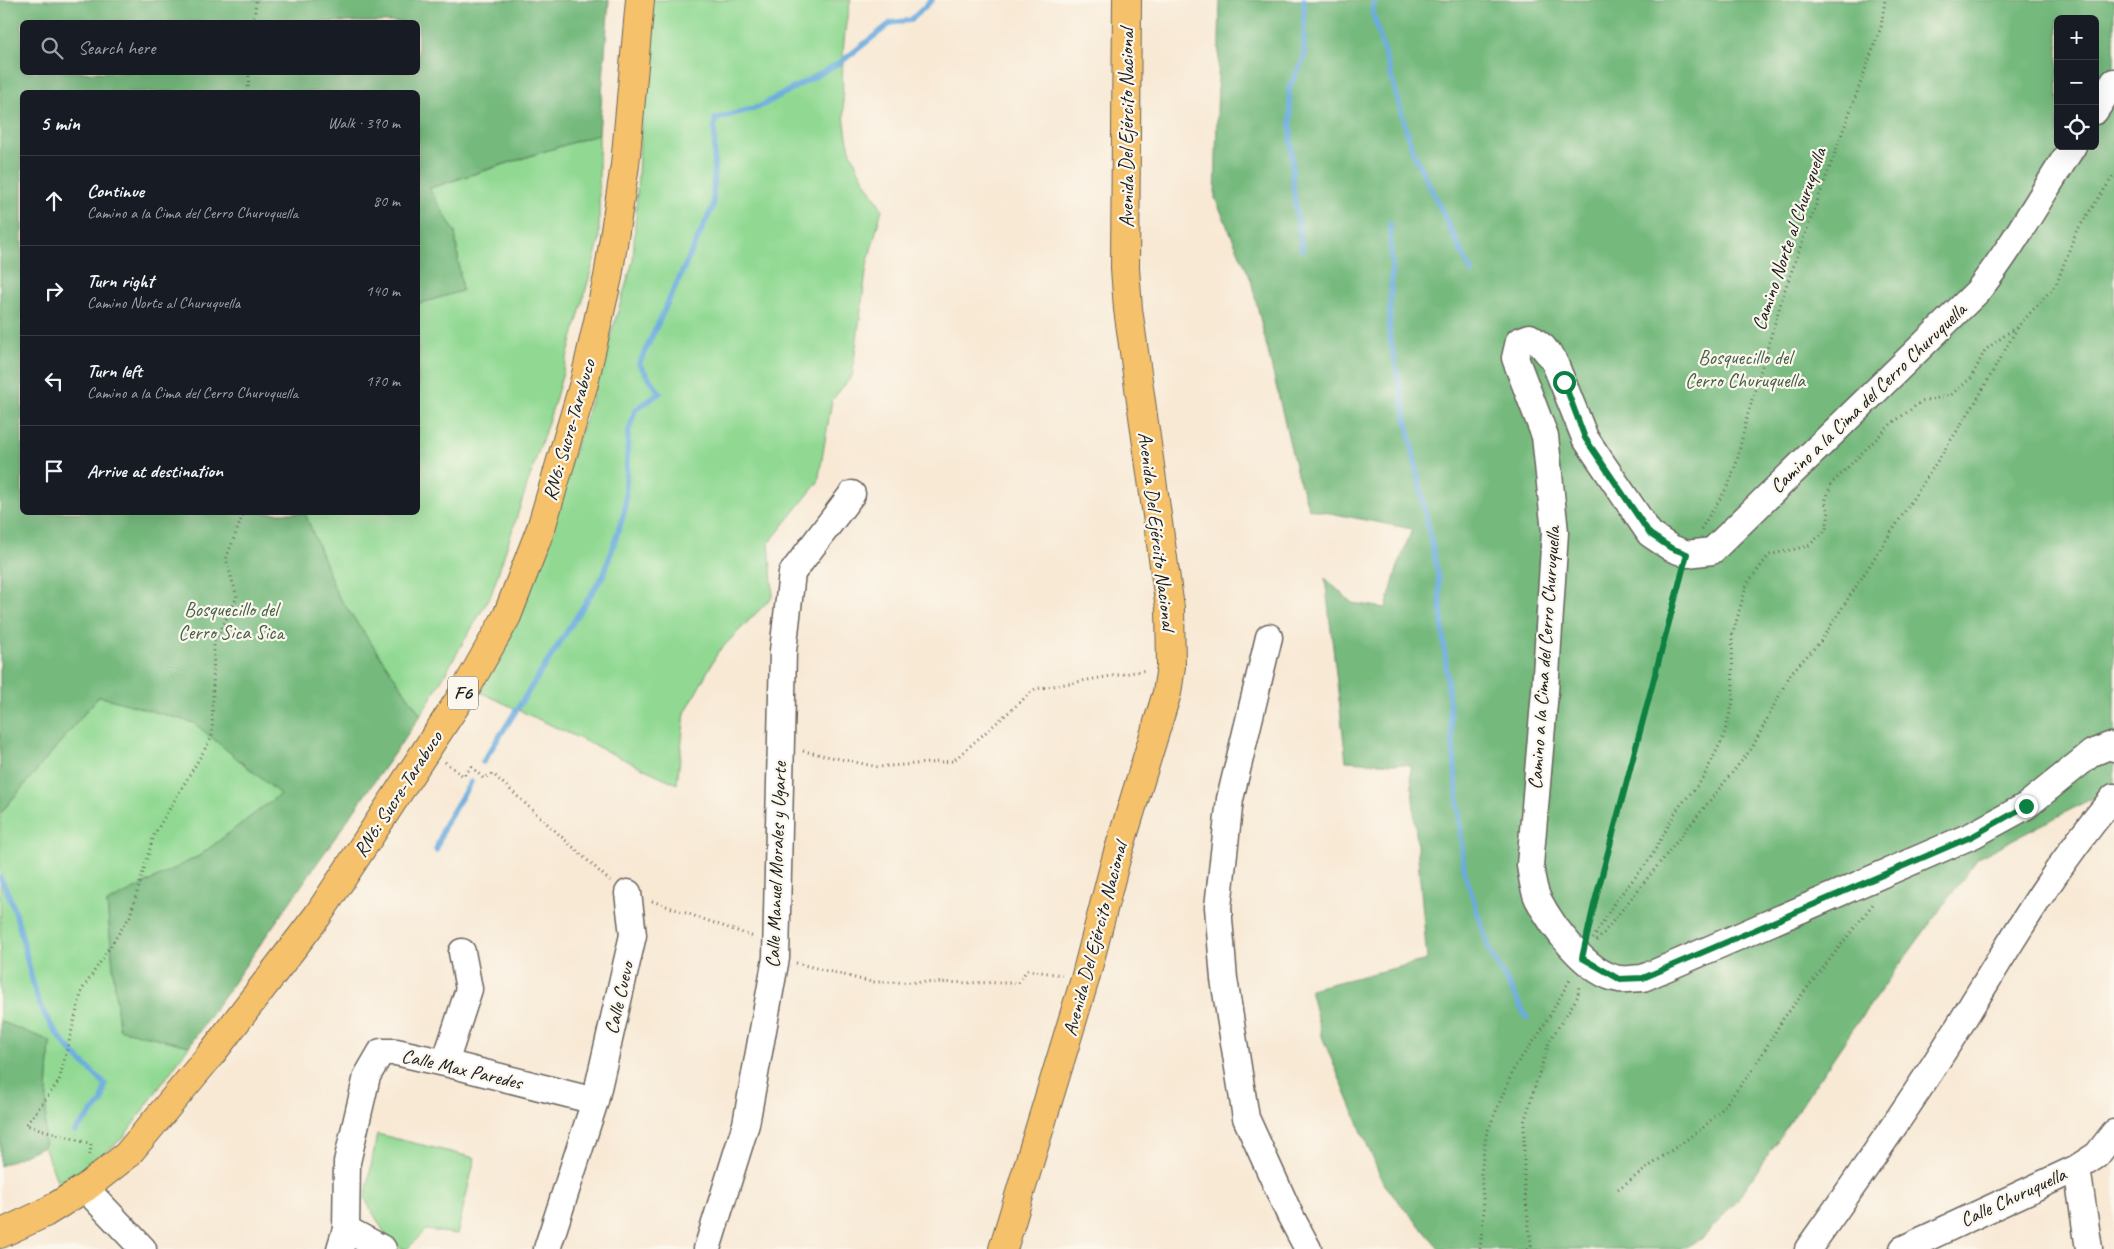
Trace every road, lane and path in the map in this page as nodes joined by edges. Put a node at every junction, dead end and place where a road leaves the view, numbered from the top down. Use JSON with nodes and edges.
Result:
{"nodes":[{"id":1,"x":256,"y":0,"type":"edge"},
{"id":2,"x":640,"y":0,"type":"edge"},
{"id":3,"x":1127,"y":0,"type":"edge"},
{"id":4,"x":1885,"y":0,"type":"edge"},
{"id":5,"x":254,"y":20,"type":"edge"},
{"id":6,"x":250,"y":75,"type":"edge"},
{"id":7,"x":2114,"y":82,"type":"edge"},
{"id":8,"x":248,"y":90,"type":"edge"},
{"id":9,"x":2099,"y":105,"type":"edge"},
{"id":10,"x":2070,"y":150,"type":"edge"},
{"id":11,"x":2114,"y":175,"type":"edge"},
{"id":12,"x":2019,"y":325,"type":"junction"},
{"id":13,"x":852,"y":494,"type":"dead end"},
{"id":14,"x":243,"y":515,"type":"edge"},
{"id":15,"x":1687,"y":554,"type":"junction"},
{"id":16,"x":1269,"y":637,"type":"dead end"},
{"id":17,"x":1171,"y":666,"type":"junction"},
{"id":18,"x":781,"y":746,"type":"junction"},
{"id":19,"x":2114,"y":748,"type":"edge"},
{"id":20,"x":427,"y":749,"type":"junction"},
{"id":21,"x":2114,"y":797,"type":"edge"},
{"id":22,"x":628,"y":893,"type":"junction"},
{"id":23,"x":1874,"y":903,"type":"dead end"},
{"id":24,"x":776,"y":951,"type":"junction"},
{"id":25,"x":462,"y":952,"type":"dead end"},
{"id":26,"x":1582,"y":958,"type":"junction"},
{"id":27,"x":1085,"y":979,"type":"junction"},
{"id":28,"x":445,"y":1063,"type":"junction"},
{"id":29,"x":595,"y":1101,"type":"junction"},
{"id":30,"x":2114,"y":1133,"type":"edge"},
{"id":31,"x":2077,"y":1168,"type":"junction"},
{"id":32,"x":86,"y":1188,"type":"junction"},
{"id":33,"x":1618,"y":1189,"type":"dead end"},
{"id":34,"x":0,"y":1234,"type":"edge"},
{"id":35,"x":343,"y":1239,"type":"edge"},
{"id":36,"x":143,"y":1249,"type":"edge"},
{"id":37,"x":383,"y":1249,"type":"edge"},
{"id":38,"x":547,"y":1249,"type":"edge"},
{"id":39,"x":707,"y":1249,"type":"edge"},
{"id":40,"x":1003,"y":1249,"type":"edge"},
{"id":41,"x":1308,"y":1249,"type":"edge"},
{"id":42,"x":1480,"y":1249,"type":"edge"},
{"id":43,"x":1527,"y":1249,"type":"edge"},
{"id":44,"x":1808,"y":1249,"type":"edge"},
{"id":45,"x":1903,"y":1249,"type":"edge"},
{"id":46,"x":2089,"y":1249,"type":"edge"}],
"edges":[{"from":1,"to":5,"type":"path"},
{"from":2,"to":20,"type":"main road","name":"RN6: Sucre-Tarabuco","number":"F6"},
{"from":3,"to":17,"type":"main road","name":"Avenida Del Ejército Nacional"},
{"from":4,"to":15,"type":"path","name":"Camino Norte al Churuquella"},
{"from":6,"to":8,"type":"path"},
{"from":7,"to":9,"type":"street"},
{"from":10,"to":15,"type":"street","name":"Camino a la Cima del Cerro Churuquella"},
{"from":11,"to":12,"type":"path"},
{"from":12,"to":26,"type":"path"},
{"from":12,"to":26,"type":"path"},
{"from":13,"to":18,"type":"street","name":"Calle Manuel Morales y Ugarte"},
{"from":14,"to":32,"type":"path"},
{"from":15,"to":26,"type":"path","name":"Camino Norte al Churuquella"},
{"from":15,"to":26,"type":"street","name":"Camino a la Cima del Cerro Churuquella"},
{"from":16,"to":41,"type":"street"},
{"from":17,"to":18,"type":"path"},
{"from":17,"to":27,"type":"main road","name":"Avenida Del Ejército Nacional"},
{"from":18,"to":24,"type":"street","name":"Calle Manuel Morales y Ugarte"},
{"from":19,"to":26,"type":"street","name":"Camino a la Cima del Cerro Churuquella"},
{"from":20,"to":22,"type":"path"},
{"from":20,"to":32,"type":"main road","name":"RN6: Sucre-Tarabuco","number":"F6"},
{"from":21,"to":44,"type":"street"},
{"from":22,"to":24,"type":"path"},
{"from":22,"to":29,"type":"street","name":"Calle Cuevo"},
{"from":23,"to":33,"type":"path"},
{"from":24,"to":27,"type":"path"},
{"from":24,"to":39,"type":"street","name":"Calle Manuel Morales y Ugarte"},
{"from":25,"to":28,"type":"street"},
{"from":26,"to":42,"type":"path","name":"Camino Norte al Churuquella"},
{"from":26,"to":43,"type":"path"},
{"from":27,"to":40,"type":"main road","name":"Avenida Del Ejército Nacional"},
{"from":28,"to":29,"type":"street","name":"Calle Max Paredes"},
{"from":28,"to":35,"type":"street","name":"Calle Max Paredes"},
{"from":29,"to":38,"type":"street","name":"Calle Cuevo"},
{"from":30,"to":31,"type":"street","name":"Calle Churuquella"},
{"from":31,"to":45,"type":"street","name":"Calle Churuquella"},
{"from":31,"to":46,"type":"street"},
{"from":32,"to":34,"type":"main road","name":"RN6: Sucre-Tarabuco","number":"F6"},
{"from":32,"to":36,"type":"street"},
{"from":35,"to":37,"type":"street"}]}
